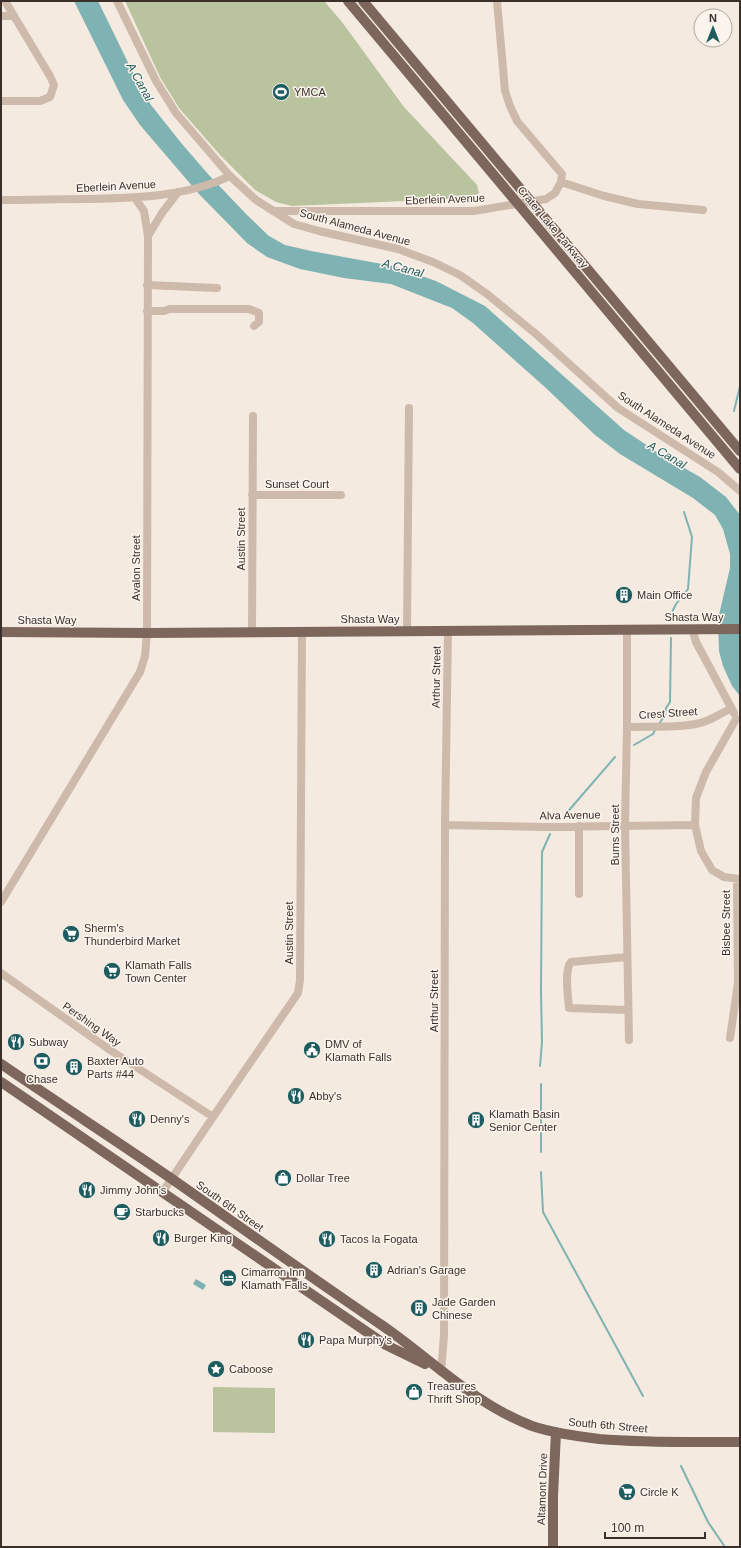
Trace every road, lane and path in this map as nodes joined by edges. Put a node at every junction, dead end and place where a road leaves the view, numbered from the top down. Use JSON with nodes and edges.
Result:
{"nodes":[{"id":1,"x":5,"y":1,"type":"edge"},
{"id":2,"x":117,"y":1,"type":"edge"},
{"id":3,"x":348,"y":1,"type":"edge"},
{"id":4,"x":362,"y":1,"type":"edge"},
{"id":5,"x":497,"y":1,"type":"edge"},
{"id":6,"x":1,"y":16,"type":"edge"},
{"id":7,"x":14,"y":16,"type":"junction"},
{"id":8,"x":1,"y":101,"type":"edge"},
{"id":9,"x":230,"y":176,"type":"junction"},
{"id":10,"x":561,"y":182,"type":"junction"},
{"id":11,"x":178,"y":192,"type":"junction"},
{"id":12,"x":135,"y":198,"type":"junction"},
{"id":13,"x":1,"y":200,"type":"edge"},
{"id":14,"x":531,"y":202,"type":"junction"},
{"id":15,"x":518,"y":204,"type":"junction"},
{"id":16,"x":703,"y":210,"type":"dead end"},
{"id":17,"x":272,"y":212,"type":"junction"},
{"id":18,"x":148,"y":236,"type":"junction"},
{"id":19,"x":147,"y":285,"type":"junction"},
{"id":20,"x":217,"y":288,"type":"dead end"},
{"id":21,"x":147,"y":311,"type":"junction"},
{"id":22,"x":254,"y":326,"type":"dead end"},
{"id":23,"x":409,"y":408,"type":"dead end"},
{"id":24,"x":253,"y":416,"type":"dead end"},
{"id":25,"x":740,"y":451,"type":"edge"},
{"id":26,"x":740,"y":469,"type":"edge"},
{"id":27,"x":740,"y":491,"type":"edge"},
{"id":28,"x":252,"y":495,"type":"junction"},
{"id":29,"x":341,"y":495,"type":"dead end"},
{"id":30,"x":627,"y":629,"type":"junction"},
{"id":31,"x":692,"y":629,"type":"junction"},
{"id":32,"x":740,"y":629,"type":"edge"},
{"id":33,"x":407,"y":630,"type":"junction"},
{"id":34,"x":448,"y":630,"type":"junction"},
{"id":35,"x":252,"y":631,"type":"junction"},
{"id":36,"x":302,"y":631,"type":"junction"},
{"id":37,"x":1,"y":632,"type":"edge"},
{"id":38,"x":147,"y":633,"type":"junction"},
{"id":39,"x":731,"y":709,"type":"junction"},
{"id":40,"x":738,"y":720,"type":"edge"},
{"id":41,"x":628,"y":727,"type":"junction"},
{"id":42,"x":445,"y":825,"type":"junction"},
{"id":43,"x":625,"y":825,"type":"junction"},
{"id":44,"x":695,"y":825,"type":"junction"},
{"id":45,"x":579,"y":826,"type":"junction"},
{"id":46,"x":738,"y":879,"type":"edge"},
{"id":47,"x":579,"y":894,"type":"dead end"},
{"id":48,"x":1,"y":902,"type":"edge"},
{"id":49,"x":627,"y":957,"type":"junction"},
{"id":50,"x":1,"y":974,"type":"edge"},
{"id":51,"x":628,"y":1010,"type":"junction"},
{"id":52,"x":730,"y":1038,"type":"dead end"},
{"id":53,"x":629,"y":1040,"type":"dead end"},
{"id":54,"x":1,"y":1064,"type":"edge"},
{"id":55,"x":1,"y":1082,"type":"edge"},
{"id":56,"x":213,"y":1117,"type":"junction"},
{"id":57,"x":172,"y":1179,"type":"junction"},
{"id":58,"x":162,"y":1193,"type":"junction"},
{"id":59,"x":441,"y":1372,"type":"junction"},
{"id":60,"x":556,"y":1432,"type":"junction"},
{"id":61,"x":740,"y":1442,"type":"edge"},
{"id":62,"x":553,"y":1547,"type":"edge"}],
"edges":[{"from":1,"to":7,"type":"street"},
{"from":2,"to":9,"type":"street","name":"South Alameda Avenue"},
{"from":3,"to":15,"type":"main road","name":"Crater Lake Parkway"},
{"from":4,"to":14,"type":"main road","name":"Crater Lake Parkway"},
{"from":5,"to":10,"type":"street"},
{"from":6,"to":7,"type":"street"},
{"from":7,"to":8,"type":"street"},
{"from":9,"to":11,"type":"street","name":"Eberlein Avenue"},
{"from":9,"to":17,"type":"street","name":"South Alameda Avenue"},
{"from":10,"to":14,"type":"street","name":"Eberlein Avenue"},
{"from":10,"to":16,"type":"street"},
{"from":11,"to":12,"type":"street","name":"Eberlein Avenue"},
{"from":11,"to":18,"type":"street"},
{"from":12,"to":13,"type":"street","name":"Eberlein Avenue"},
{"from":12,"to":18,"type":"street","name":"Avalon Street"},
{"from":14,"to":15,"type":"street","name":"Eberlein Avenue"},
{"from":14,"to":25,"type":"main road","name":"Crater Lake Parkway"},
{"from":15,"to":17,"type":"street","name":"Eberlein Avenue"},
{"from":15,"to":26,"type":"main road","name":"Crater Lake Parkway"},
{"from":17,"to":27,"type":"street","name":"South Alameda Avenue"},
{"from":18,"to":19,"type":"street","name":"Avalon Street"},
{"from":19,"to":20,"type":"street"},
{"from":19,"to":21,"type":"street","name":"Avalon Street"},
{"from":21,"to":22,"type":"street"},
{"from":21,"to":38,"type":"street","name":"Avalon Street"},
{"from":23,"to":33,"type":"street"},
{"from":24,"to":28,"type":"street","name":"Austin Street"},
{"from":28,"to":29,"type":"street","name":"Sunset Court"},
{"from":28,"to":35,"type":"street","name":"Austin Street"},
{"from":30,"to":31,"type":"main road","name":"Shasta Way"},
{"from":30,"to":34,"type":"main road","name":"Shasta Way"},
{"from":30,"to":41,"type":"street","name":"Burns Street"},
{"from":31,"to":32,"type":"main road","name":"Shasta Way"},
{"from":31,"to":39,"type":"street"},
{"from":33,"to":34,"type":"main road","name":"Shasta Way"},
{"from":33,"to":36,"type":"main road","name":"Shasta Way"},
{"from":34,"to":42,"type":"street","name":"Arthur Street"},
{"from":35,"to":36,"type":"main road","name":"Shasta Way"},
{"from":35,"to":38,"type":"main road","name":"Shasta Way"},
{"from":36,"to":56,"type":"street","name":"Austin Street"},
{"from":37,"to":38,"type":"main road","name":"Shasta Way"},
{"from":38,"to":48,"type":"street","name":"Avalon Street"},
{"from":39,"to":40,"type":"street"},
{"from":39,"to":41,"type":"street","name":"Crest Street"},
{"from":40,"to":44,"type":"street","name":"Bisbee Street"},
{"from":41,"to":43,"type":"street","name":"Burns Street"},
{"from":42,"to":45,"type":"street","name":"Alva Avenue"},
{"from":42,"to":59,"type":"street","name":"Arthur Street"},
{"from":43,"to":44,"type":"street","name":"Alva Avenue"},
{"from":43,"to":45,"type":"street","name":"Alva Avenue"},
{"from":43,"to":49,"type":"street","name":"Burns Street"},
{"from":44,"to":46,"type":"street","name":"Bisbee Street"},
{"from":45,"to":47,"type":"street"},
{"from":46,"to":52,"type":"street","name":"Bisbee Street"},
{"from":49,"to":51,"type":"street","name":"Burns Street"},
{"from":49,"to":51,"type":"street"},
{"from":50,"to":56,"type":"street","name":"Pershing Way"},
{"from":51,"to":53,"type":"street","name":"Burns Street"},
{"from":54,"to":57,"type":"main road","name":"South 6th Street"},
{"from":55,"to":58,"type":"main road","name":"South 6th Street"},
{"from":56,"to":57,"type":"street","name":"Austin Street"},
{"from":57,"to":58,"type":"street","name":"Austin Street"},
{"from":57,"to":59,"type":"main road","name":"South 6th Street"},
{"from":58,"to":59,"type":"main road","name":"South 6th Street"},
{"from":59,"to":60,"type":"main road","name":"South 6th Street"},
{"from":60,"to":61,"type":"main road","name":"South 6th Street"},
{"from":60,"to":62,"type":"main road","name":"Altamont Drive"}]}
